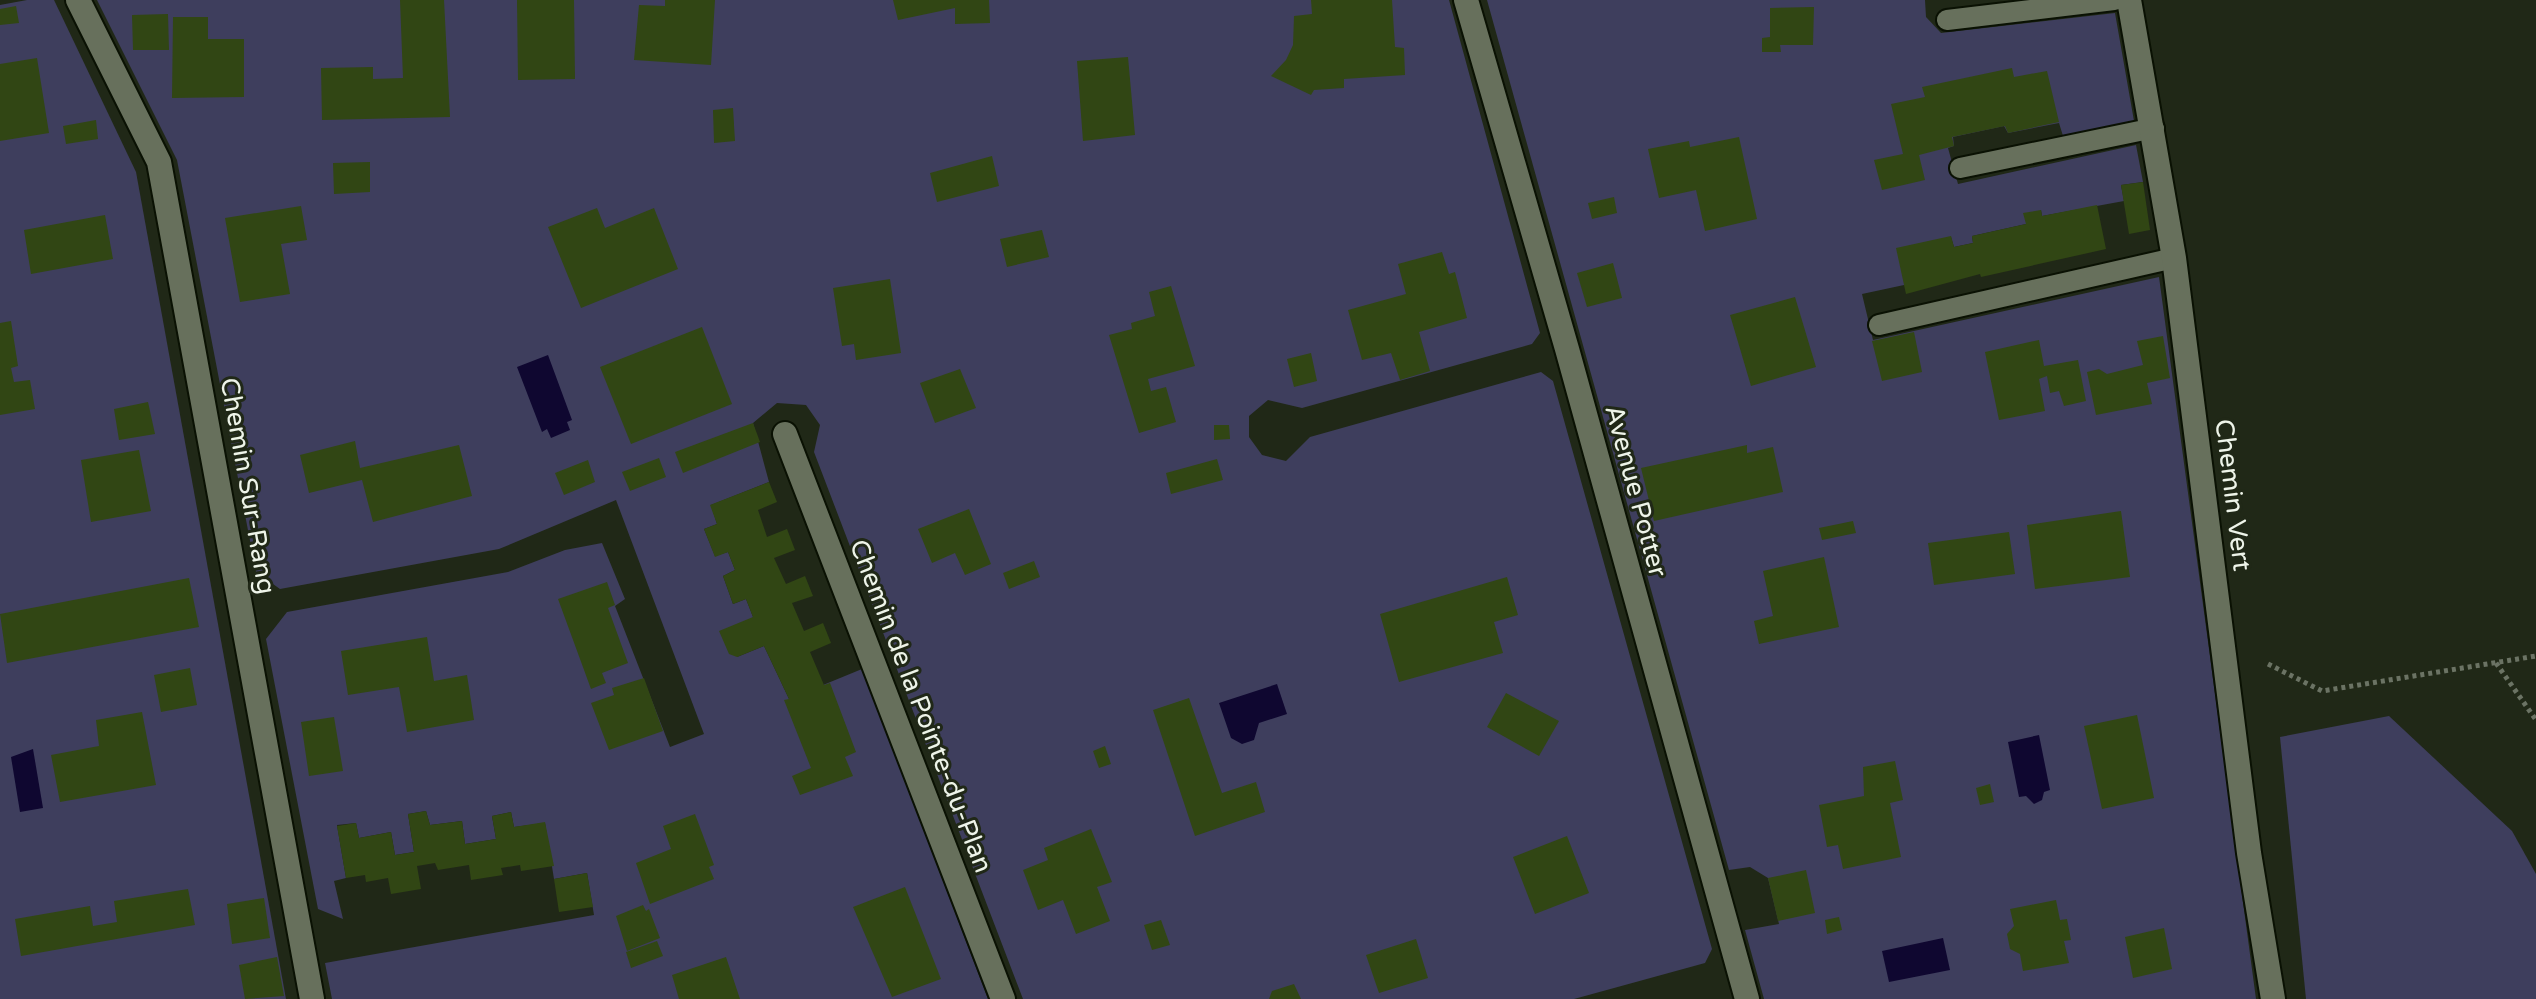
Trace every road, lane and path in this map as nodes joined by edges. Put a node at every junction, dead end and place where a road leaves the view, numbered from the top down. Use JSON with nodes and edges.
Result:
{"nodes":[{"id":1,"x":78,"y":0,"type":"edge"},
{"id":2,"x":1466,"y":0,"type":"edge"},
{"id":3,"x":2114,"y":0,"type":"edge"},
{"id":4,"x":2129,"y":0,"type":"edge"},
{"id":5,"x":1947,"y":20,"type":"dead end"},
{"id":6,"x":2154,"y":128,"type":"junction"},
{"id":7,"x":1960,"y":168,"type":"dead end"},
{"id":8,"x":2174,"y":258,"type":"junction"},
{"id":9,"x":1879,"y":325,"type":"dead end"},
{"id":10,"x":785,"y":434,"type":"dead end"},
{"id":11,"x":2536,"y":656,"type":"edge"},
{"id":12,"x":2496,"y":663,"type":"junction"},
{"id":13,"x":2268,"y":664,"type":"dead end"},
{"id":14,"x":2536,"y":720,"type":"edge"},
{"id":15,"x":312,"y":999,"type":"edge"},
{"id":16,"x":1003,"y":999,"type":"edge"},
{"id":17,"x":1747,"y":999,"type":"edge"},
{"id":18,"x":2273,"y":999,"type":"edge"}],
"edges":[{"from":1,"to":15,"type":"street","name":"Chemin Sur-Rang"},
{"from":2,"to":17,"type":"street","name":"Avenue Potter"},
{"from":3,"to":5,"type":"lane"},
{"from":4,"to":6,"type":"street","name":"Chemin Vert"},
{"from":6,"to":7,"type":"lane"},
{"from":6,"to":8,"type":"street","name":"Chemin Vert"},
{"from":8,"to":9,"type":"lane"},
{"from":8,"to":18,"type":"street","name":"Chemin Vert"},
{"from":10,"to":16,"type":"street","name":"Chemin de la Pointe-du-Plan"},
{"from":11,"to":12,"type":"path"},
{"from":12,"to":13,"type":"path"},
{"from":12,"to":14,"type":"path"}]}
